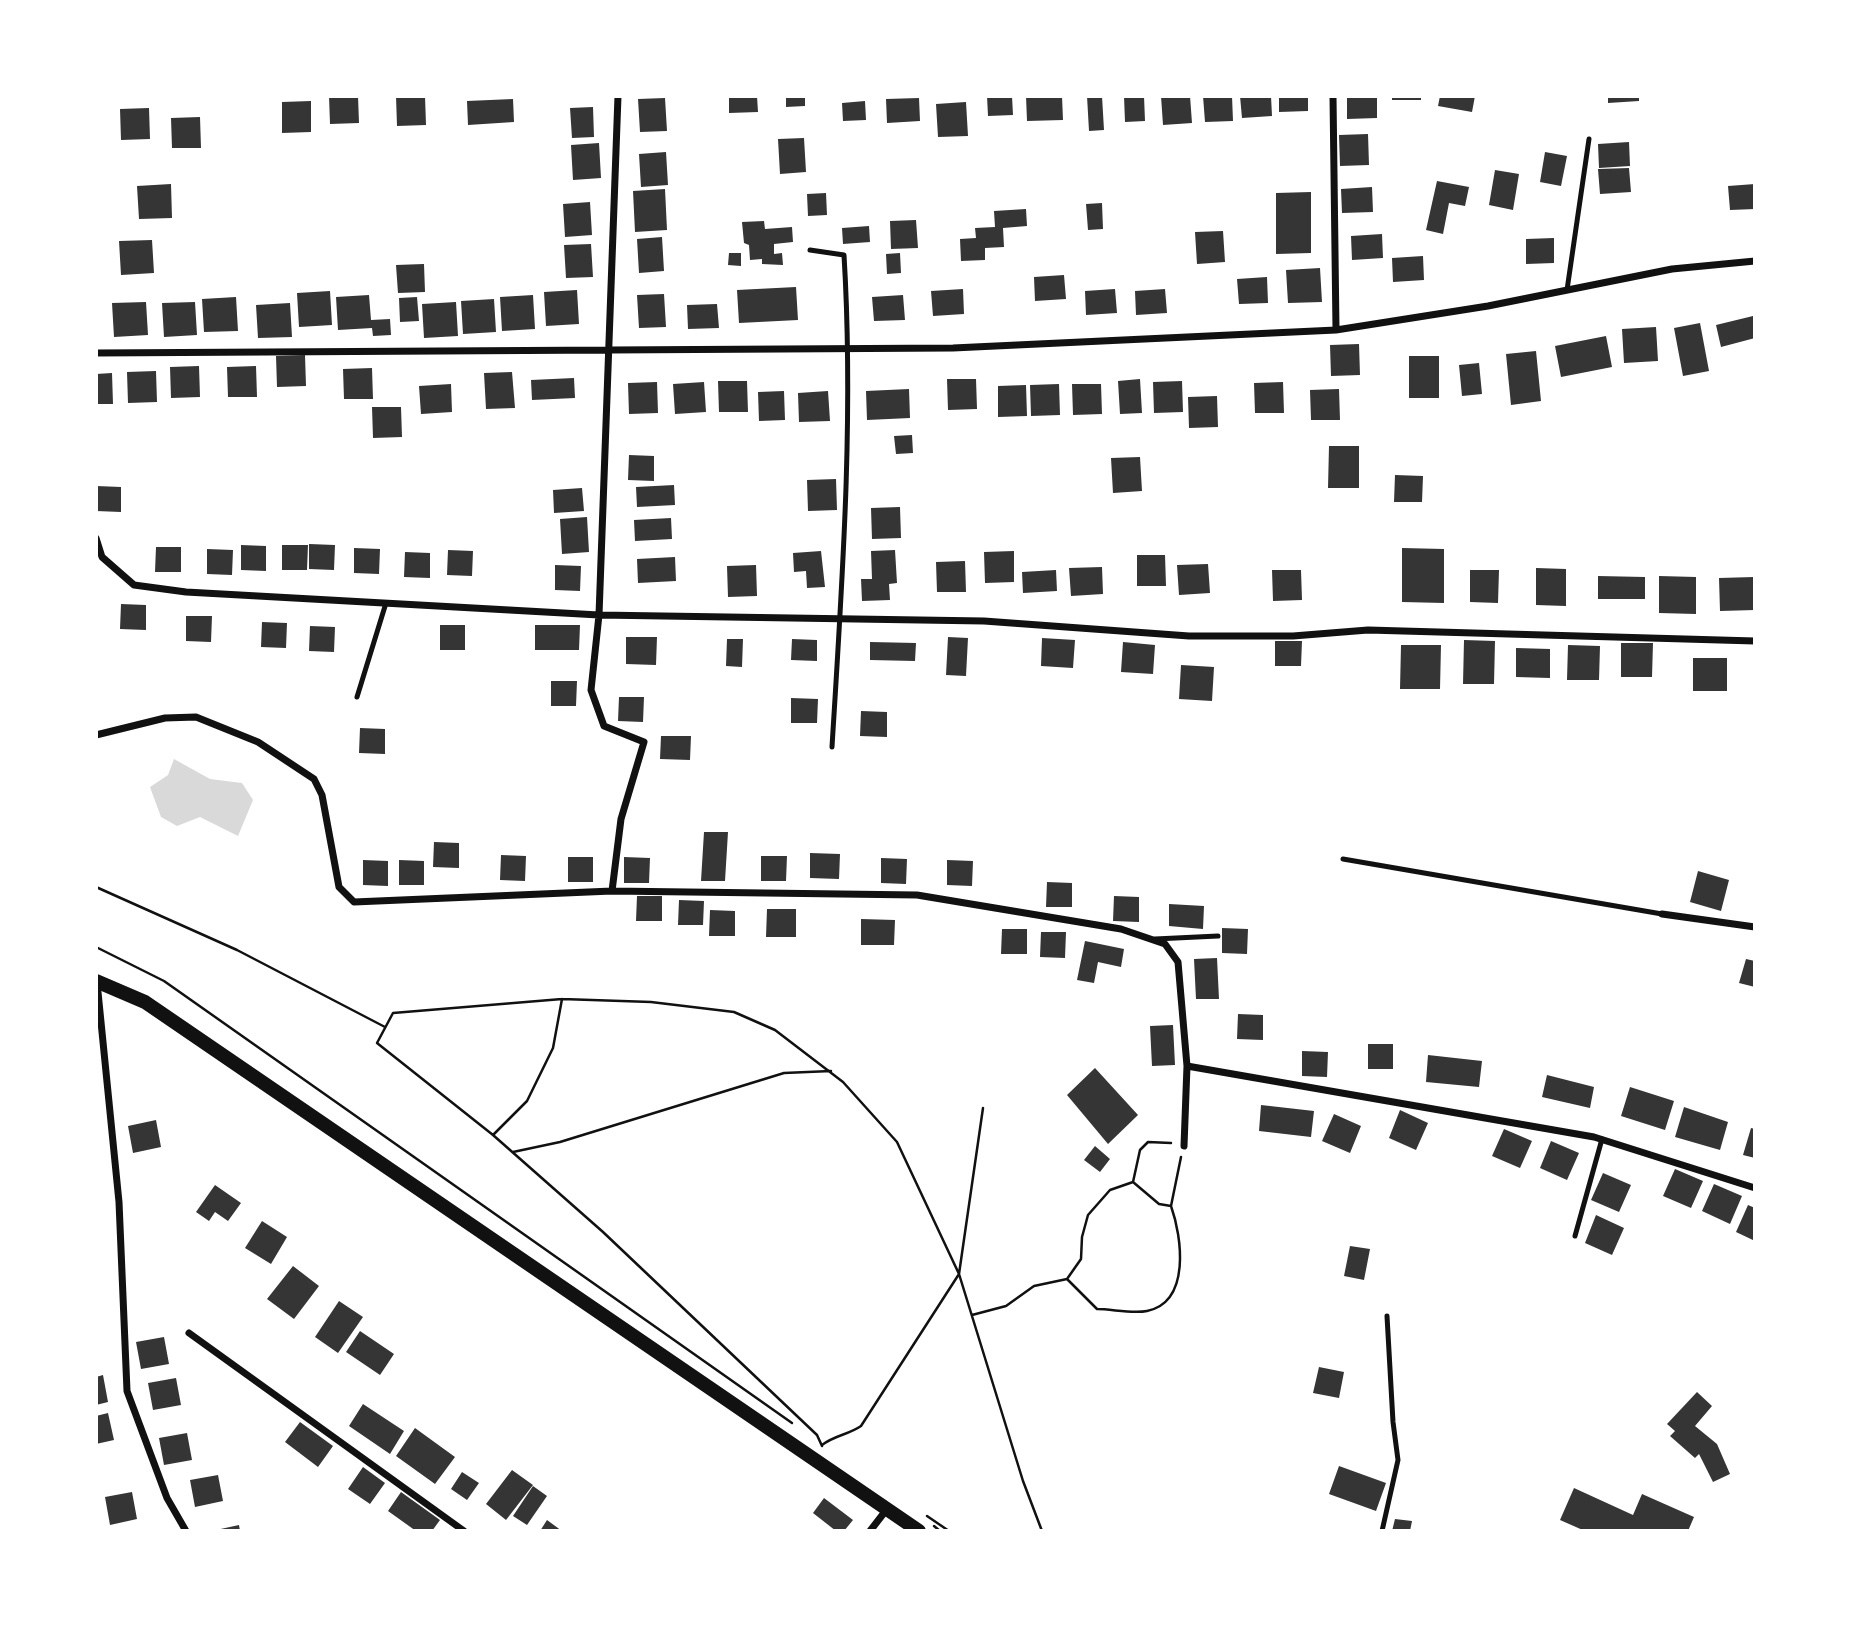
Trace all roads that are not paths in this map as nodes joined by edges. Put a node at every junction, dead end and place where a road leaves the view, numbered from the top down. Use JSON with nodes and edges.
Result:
{"nodes":[{"id":1,"x":618,"y":96,"type":"edge"},
{"id":2,"x":1333,"y":96,"type":"edge"},
{"id":3,"x":1588,"y":139,"type":"dead end"},
{"id":4,"x":810,"y":250,"type":"dead end"},
{"id":5,"x":1755,"y":261,"type":"edge"},
{"id":6,"x":1567,"y":290,"type":"junction"},
{"id":7,"x":1336,"y":330,"type":"junction"},
{"id":8,"x":608,"y":348,"type":"junction"},
{"id":9,"x":850,"y":348,"type":"junction"},
{"id":10,"x":96,"y":353,"type":"edge"},
{"id":11,"x":96,"y":538,"type":"edge"},
{"id":12,"x":386,"y":603,"type":"junction"},
{"id":13,"x":599,"y":615,"type":"junction"},
{"id":14,"x":840,"y":619,"type":"junction"},
{"id":15,"x":1755,"y":641,"type":"edge"},
{"id":16,"x":356,"y":697,"type":"dead end"},
{"id":17,"x":96,"y":735,"type":"edge"},
{"id":18,"x":832,"y":747,"type":"dead end"},
{"id":19,"x":1343,"y":859,"type":"dead end"},
{"id":20,"x":612,"y":891,"type":"junction"},
{"id":21,"x":1662,"y":914,"type":"joint"},
{"id":22,"x":1755,"y":927,"type":"edge"},
{"id":23,"x":1219,"y":936,"type":"dead end"},
{"id":24,"x":1151,"y":939,"type":"junction"},
{"id":25,"x":97,"y":981,"type":"edge"},
{"id":26,"x":1187,"y":1066,"type":"junction"},
{"id":27,"x":1602,"y":1139,"type":"junction"},
{"id":28,"x":1184,"y":1146,"type":"road end"},
{"id":29,"x":1755,"y":1188,"type":"edge"},
{"id":30,"x":1575,"y":1236,"type":"dead end"},
{"id":31,"x":1387,"y":1316,"type":"dead end"},
{"id":32,"x":189,"y":1333,"type":"dead end"},
{"id":33,"x":887,"y":1509,"type":"junction"},
{"id":34,"x":186,"y":1531,"type":"edge"},
{"id":35,"x":464,"y":1531,"type":"edge"},
{"id":36,"x":870,"y":1531,"type":"edge"},
{"id":37,"x":919,"y":1531,"type":"edge"},
{"id":38,"x":1382,"y":1531,"type":"edge"}],
"edges":[{"from":1,"to":8,"type":"street"},
{"from":2,"to":7,"type":"street"},
{"from":3,"to":6,"type":"lane"},
{"from":4,"to":9,"type":"lane"},
{"from":5,"to":6,"type":"street"},
{"from":6,"to":7,"type":"street"},
{"from":7,"to":9,"type":"street"},
{"from":8,"to":9,"type":"street"},
{"from":8,"to":10,"type":"street"},
{"from":8,"to":13,"type":"street"},
{"from":9,"to":14,"type":"lane"},
{"from":11,"to":12,"type":"street"},
{"from":12,"to":13,"type":"street"},
{"from":12,"to":16,"type":"lane"},
{"from":13,"to":14,"type":"street"},
{"from":13,"to":20,"type":"street"},
{"from":14,"to":15,"type":"street"},
{"from":14,"to":18,"type":"lane"},
{"from":17,"to":20,"type":"street"},
{"from":19,"to":21,"type":"lane"},
{"from":20,"to":24,"type":"street"},
{"from":21,"to":22,"type":"street"},
{"from":23,"to":24,"type":"lane"},
{"from":24,"to":26,"type":"street"},
{"from":25,"to":33,"type":"main road"},
{"from":25,"to":34,"type":"street"},
{"from":26,"to":27,"type":"street"},
{"from":26,"to":28,"type":"street"},
{"from":27,"to":29,"type":"street"},
{"from":27,"to":30,"type":"lane"},
{"from":31,"to":38,"type":"lane"},
{"from":32,"to":35,"type":"street"},
{"from":33,"to":36,"type":"street"},
{"from":33,"to":37,"type":"main road"}]}
